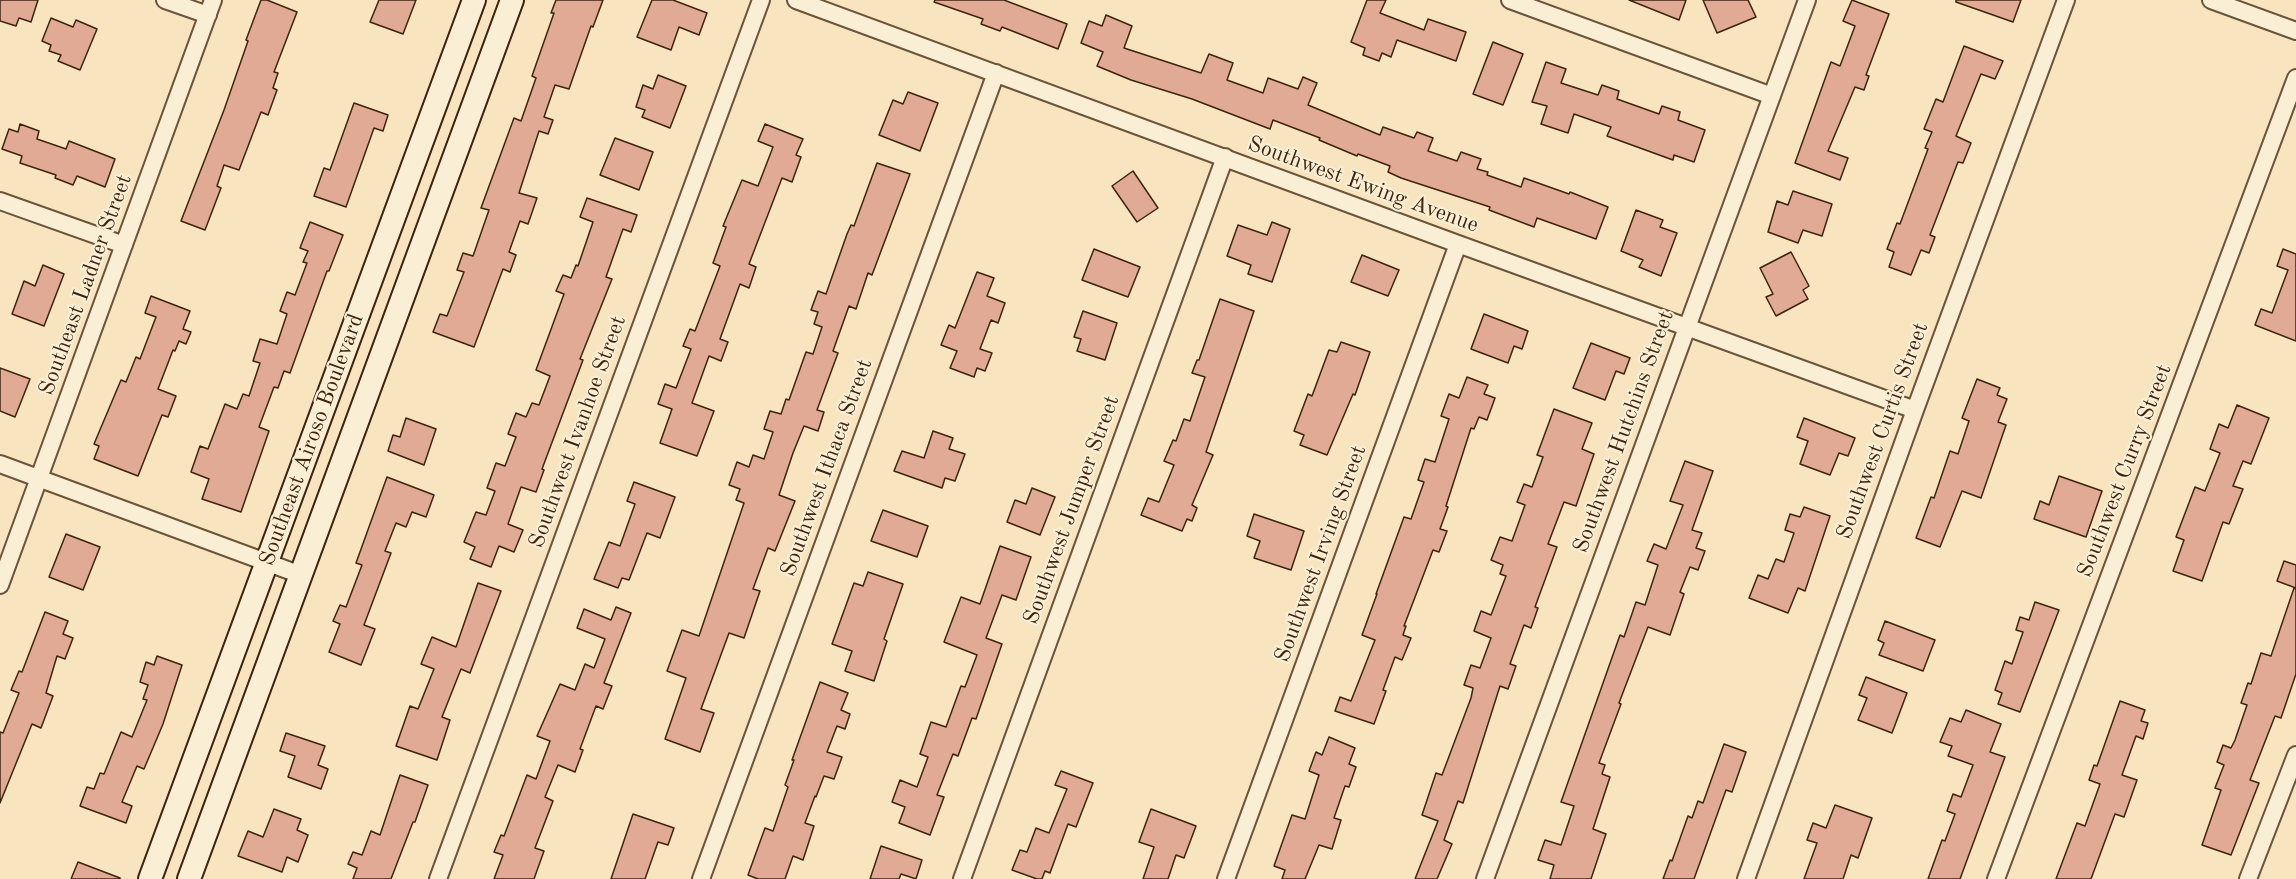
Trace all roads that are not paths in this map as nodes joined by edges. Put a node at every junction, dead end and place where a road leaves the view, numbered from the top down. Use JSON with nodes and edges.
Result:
{"nodes":[{"id":1,"x":165,"y":0,"type":"edge"},
{"id":2,"x":474,"y":0,"type":"edge"},
{"id":3,"x":512,"y":0,"type":"edge"},
{"id":4,"x":760,"y":0,"type":"edge"},
{"id":5,"x":796,"y":0,"type":"edge"},
{"id":6,"x":1510,"y":0,"type":"edge"},
{"id":7,"x":1807,"y":0,"type":"edge"},
{"id":8,"x":2066,"y":0,"type":"edge"},
{"id":9,"x":2211,"y":0,"type":"edge"},
{"id":10,"x":211,"y":8,"type":"edge"},
{"id":11,"x":2296,"y":31,"type":"edge"},
{"id":12,"x":996,"y":73,"type":"junction"},
{"id":13,"x":2296,"y":78,"type":"edge"},
{"id":14,"x":1772,"y":96,"type":"junction"},
{"id":15,"x":1225,"y":157,"type":"junction"},
{"id":16,"x":0,"y":201,"type":"edge"},
{"id":17,"x":1458,"y":244,"type":"junction"},
{"id":18,"x":124,"y":245,"type":"junction"},
{"id":19,"x":1686,"y":327,"type":"junction"},
{"id":20,"x":1915,"y":410,"type":"junction"},
{"id":21,"x":0,"y":464,"type":"edge"},
{"id":22,"x":39,"y":478,"type":"junction"},
{"id":23,"x":267,"y":563,"type":"junction"},
{"id":24,"x":301,"y":575,"type":"junction"},
{"id":25,"x":0,"y":585,"type":"edge"},
{"id":26,"x":2296,"y":755,"type":"edge"},
{"id":27,"x":150,"y":879,"type":"edge"},
{"id":28,"x":189,"y":879,"type":"edge"},
{"id":29,"x":438,"y":879,"type":"edge"},
{"id":30,"x":701,"y":879,"type":"edge"},
{"id":31,"x":962,"y":879,"type":"edge"},
{"id":32,"x":1226,"y":879,"type":"edge"},
{"id":33,"x":1485,"y":879,"type":"edge"},
{"id":34,"x":1746,"y":879,"type":"edge"},
{"id":35,"x":1995,"y":879,"type":"edge"},
{"id":36,"x":2248,"y":879,"type":"edge"}],
"edges":[{"from":1,"to":10,"type":"street"},
{"from":2,"to":23,"type":"main road","name":"Southeast Airoso Boulevard"},
{"from":3,"to":24,"type":"main road","name":"Southeast Airoso Boulevard"},
{"from":4,"to":29,"type":"street","name":"Southwest Ivanhoe Street"},
{"from":5,"to":12,"type":"street","name":"Southwest Ewing Avenue"},
{"from":6,"to":14,"type":"street"},
{"from":7,"to":14,"type":"street","name":"Southwest Hutchins Street"},
{"from":8,"to":20,"type":"street","name":"Southwest Curtis Street"},
{"from":9,"to":11,"type":"street"},
{"from":10,"to":18,"type":"street","name":"Southeast Ladner Street"},
{"from":12,"to":15,"type":"street","name":"Southwest Ewing Avenue"},
{"from":12,"to":30,"type":"street","name":"Southwest Ithaca Street"},
{"from":13,"to":35,"type":"street","name":"Southwest Curry Street"},
{"from":14,"to":19,"type":"street","name":"Southwest Hutchins Street"},
{"from":15,"to":17,"type":"street","name":"Southwest Ewing Avenue"},
{"from":15,"to":31,"type":"street","name":"Southwest Jumper Street"},
{"from":16,"to":18,"type":"street"},
{"from":17,"to":19,"type":"street","name":"Southwest Ewing Avenue"},
{"from":17,"to":32,"type":"street","name":"Southwest Irving Street"},
{"from":18,"to":22,"type":"street","name":"Southeast Ladner Street"},
{"from":19,"to":20,"type":"street","name":"Southwest Ewing Avenue"},
{"from":19,"to":33,"type":"street","name":"Southwest Hutchins Street"},
{"from":20,"to":34,"type":"street","name":"Southwest Curtis Street"},
{"from":21,"to":22,"type":"street"},
{"from":22,"to":23,"type":"street"},
{"from":22,"to":25,"type":"street","name":"Southeast Ladner Street"},
{"from":23,"to":24,"type":"street"},
{"from":23,"to":27,"type":"main road","name":"Southeast Airoso Boulevard"},
{"from":24,"to":28,"type":"main road","name":"Southeast Airoso Boulevard"},
{"from":26,"to":36,"type":"street"}]}
